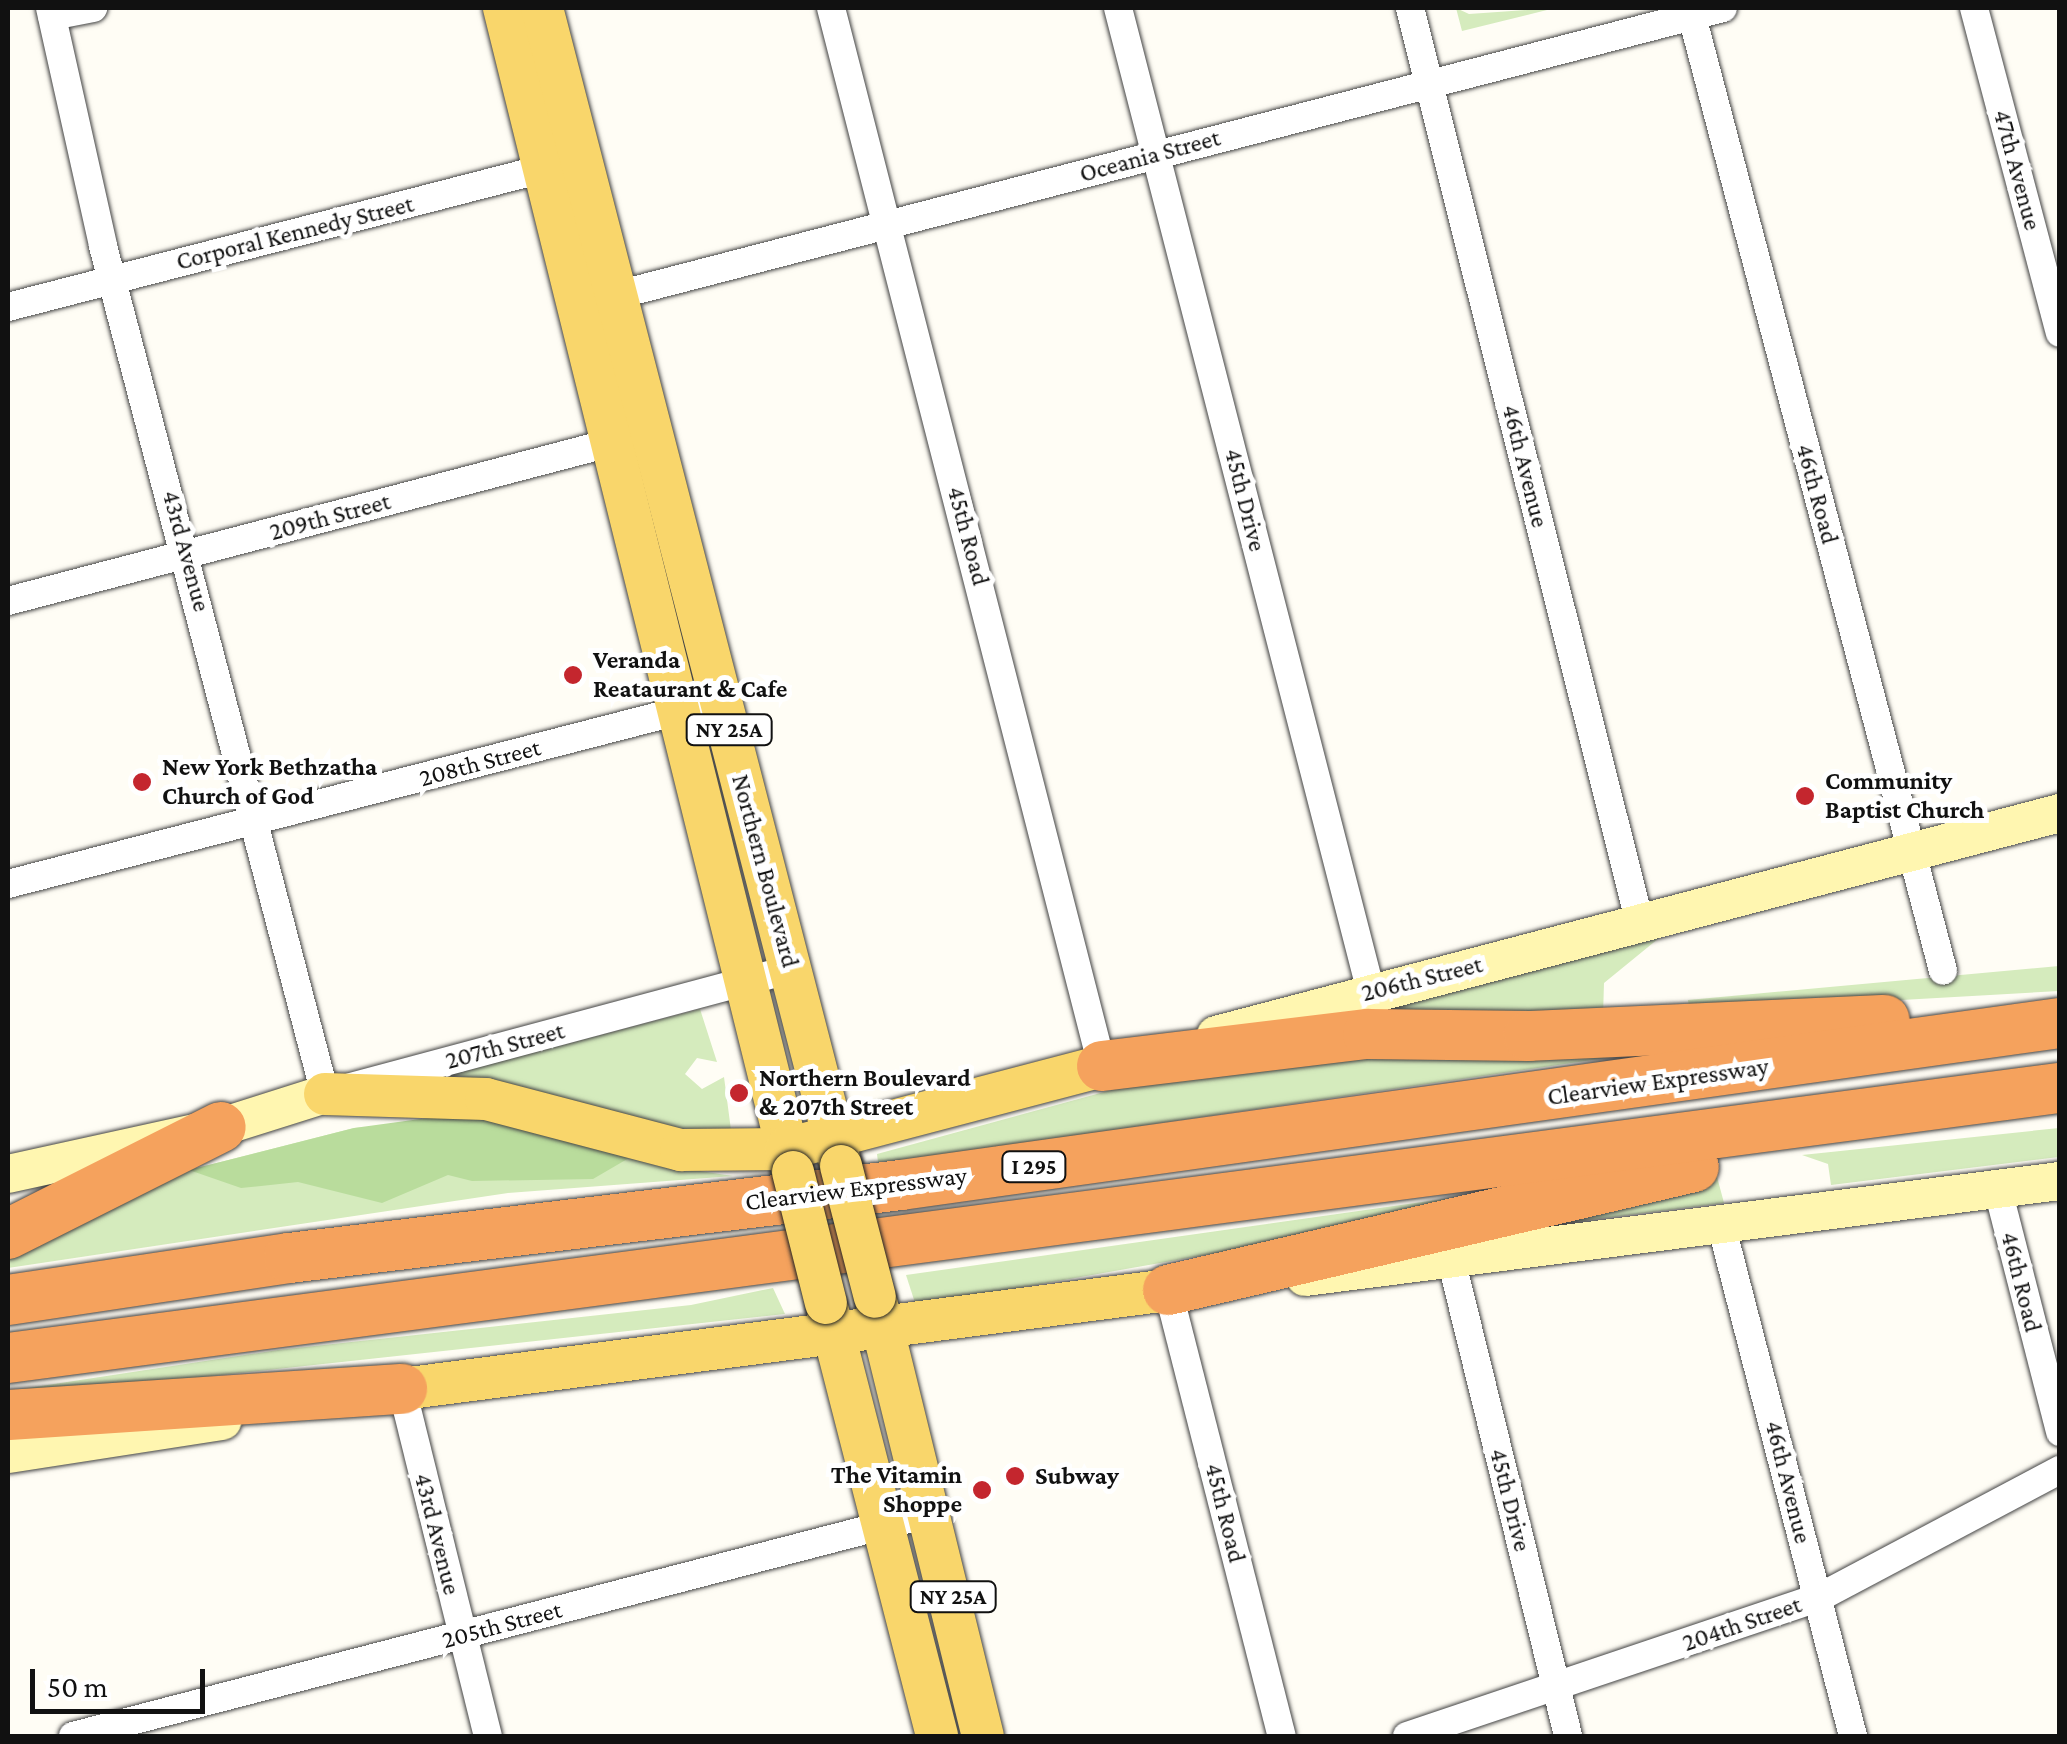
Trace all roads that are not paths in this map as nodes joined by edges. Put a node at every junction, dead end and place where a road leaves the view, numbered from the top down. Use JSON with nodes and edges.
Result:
{"nodes":[{"id":1,"x":93,"y":8,"type":"edge"},
{"id":2,"x":504,"y":8,"type":"edge"},
{"id":3,"x":542,"y":8,"type":"edge"},
{"id":4,"x":831,"y":8,"type":"edge"},
{"id":5,"x":1118,"y":8,"type":"edge"},
{"id":6,"x":1410,"y":8,"type":"edge"},
{"id":7,"x":1723,"y":8,"type":"edge"},
{"id":8,"x":1974,"y":8,"type":"edge"},
{"id":9,"x":51,"y":12,"type":"edge"},
{"id":10,"x":1692,"y":16,"type":"junction"},
{"id":11,"x":1429,"y":84,"type":"junction"},
{"id":12,"x":1156,"y":154,"type":"junction"},
{"id":13,"x":563,"y":164,"type":"junction"},
{"id":14,"x":2060,"y":219,"type":"edge"},
{"id":15,"x":888,"y":224,"type":"junction"},
{"id":16,"x":2032,"y":226,"type":"junction"},
{"id":17,"x":113,"y":280,"type":"junction"},
{"id":18,"x":597,"y":300,"type":"junction"},
{"id":19,"x":8,"y":307,"type":"edge"},
{"id":20,"x":2060,"y":333,"type":"edge"},
{"id":21,"x":632,"y":437,"type":"junction"},
{"id":22,"x":188,"y":555,"type":"junction"},
{"id":23,"x":8,"y":601,"type":"edge"},
{"id":24,"x":721,"y":700,"type":"junction"},
{"id":25,"x":678,"y":711,"type":"junction"},
{"id":26,"x":2060,"y":813,"type":"edge"},
{"id":27,"x":252,"y":822,"type":"junction"},
{"id":28,"x":1911,"y":851,"type":"junction"},
{"id":29,"x":8,"y":884,"type":"edge"},
{"id":30,"x":1640,"y":924,"type":"junction"},
{"id":31,"x":790,"y":969,"type":"junction"},
{"id":32,"x":1942,"y":971,"type":"dead end"},
{"id":33,"x":746,"y":982,"type":"junction"},
{"id":34,"x":1371,"y":992,"type":"junction"},
{"id":35,"x":2060,"y":1008,"type":"edge"},
{"id":36,"x":2060,"y":1023,"type":"edge"},
{"id":37,"x":1102,"y":1066,"type":"junction"},
{"id":38,"x":2060,"y":1088,"type":"edge"},
{"id":39,"x":325,"y":1094,"type":"junction"},
{"id":40,"x":1998,"y":1098,"type":"junction"},
{"id":41,"x":221,"y":1127,"type":"junction"},
{"id":42,"x":838,"y":1151,"type":"junction"},
{"id":43,"x":789,"y":1160,"type":"junction"},
{"id":44,"x":8,"y":1174,"type":"edge"},
{"id":45,"x":2060,"y":1181,"type":"edge"},
{"id":46,"x":1998,"y":1190,"type":"junction"},
{"id":47,"x":1722,"y":1228,"type":"junction"},
{"id":48,"x":8,"y":1234,"type":"edge"},
{"id":49,"x":1452,"y":1263,"type":"junction"},
{"id":50,"x":1168,"y":1290,"type":"junction"},
{"id":51,"x":8,"y":1300,"type":"edge"},
{"id":52,"x":856,"y":1320,"type":"junction"},
{"id":53,"x":8,"y":1358,"type":"edge"},
{"id":54,"x":402,"y":1390,"type":"junction"},
{"id":55,"x":8,"y":1415,"type":"edge"},
{"id":56,"x":2060,"y":1432,"type":"edge"},
{"id":57,"x":61,"y":1449,"type":"junction"},
{"id":58,"x":8,"y":1454,"type":"edge"},
{"id":59,"x":8,"y":1465,"type":"edge"},
{"id":60,"x":2060,"y":1470,"type":"edge"},
{"id":61,"x":931,"y":1514,"type":"junction"},
{"id":62,"x":883,"y":1526,"type":"junction"},
{"id":63,"x":1818,"y":1598,"type":"junction"},
{"id":64,"x":462,"y":1636,"type":"junction"},
{"id":65,"x":1556,"y":1689,"type":"junction"},
{"id":66,"x":74,"y":1736,"type":"edge"},
{"id":67,"x":488,"y":1736,"type":"edge"},
{"id":68,"x":937,"y":1736,"type":"edge"},
{"id":69,"x":984,"y":1736,"type":"edge"},
{"id":70,"x":1282,"y":1736,"type":"edge"},
{"id":71,"x":1407,"y":1736,"type":"edge"},
{"id":72,"x":1568,"y":1736,"type":"edge"},
{"id":73,"x":1854,"y":1736,"type":"edge"}],
"edges":[{"from":1,"to":9,"type":"street"},
{"from":2,"to":13,"type":"main road","name":"Northern Boulevard"},
{"from":3,"to":13,"type":"main road","name":"Northern Boulevard","number":"NY 25A"},
{"from":4,"to":15,"type":"street","name":"45th Road"},
{"from":5,"to":12,"type":"street","name":"45th Drive"},
{"from":6,"to":11,"type":"street","name":"46th Avenue"},
{"from":7,"to":10,"type":"street","name":"Oceania Street"},
{"from":8,"to":16,"type":"street","name":"47th Avenue"},
{"from":9,"to":17,"type":"street","name":"43rd Avenue"},
{"from":10,"to":11,"type":"street","name":"Oceania Street"},
{"from":10,"to":28,"type":"street","name":"46th Road"},
{"from":11,"to":12,"type":"street","name":"Oceania Street"},
{"from":11,"to":30,"type":"street","name":"46th Avenue"},
{"from":12,"to":15,"type":"street","name":"Oceania Street"},
{"from":12,"to":34,"type":"street","name":"45th Drive"},
{"from":13,"to":17,"type":"street","name":"Corporal Kennedy Street"},
{"from":13,"to":18,"type":"main road","name":"Northern Boulevard","number":"NY 25A"},
{"from":14,"to":16,"type":"street"},
{"from":15,"to":18,"type":"street","name":"Oceania Street"},
{"from":15,"to":37,"type":"street","name":"45th Road"},
{"from":16,"to":20,"type":"street","name":"47th Avenue"},
{"from":17,"to":19,"type":"street","name":"Corporal Kennedy Street"},
{"from":17,"to":22,"type":"street","name":"43rd Avenue"},
{"from":18,"to":21,"type":"main road","name":"Northern Boulevard","number":"NY 25A"},
{"from":21,"to":22,"type":"street","name":"209th Street"},
{"from":21,"to":24,"type":"main road","name":"Northern Boulevard","number":"NY 25A"},
{"from":21,"to":25,"type":"main road","name":"Northern Boulevard"},
{"from":22,"to":23,"type":"street","name":"209th Street"},
{"from":22,"to":27,"type":"street","name":"43rd Avenue"},
{"from":24,"to":25,"type":"street","name":"208th Street"},
{"from":24,"to":31,"type":"main road","name":"Northern Boulevard","number":"NY 25A"},
{"from":25,"to":27,"type":"street","name":"208th Street"},
{"from":25,"to":33,"type":"main road","name":"Northern Boulevard"},
{"from":26,"to":28,"type":"street","name":"206th Street"},
{"from":27,"to":29,"type":"street","name":"208th Street"},
{"from":27,"to":39,"type":"street","name":"43rd Avenue"},
{"from":28,"to":30,"type":"street","name":"206th Street"},
{"from":28,"to":32,"type":"street","name":"46th Road"},
{"from":30,"to":34,"type":"street","name":"206th Street"},
{"from":31,"to":33,"type":"street","name":"207th Street"},
{"from":31,"to":42,"type":"main road","name":"Northern Boulevard","number":"NY 25A"},
{"from":33,"to":39,"type":"street","name":"207th Street"},
{"from":33,"to":43,"type":"main road","name":"Northern Boulevard"},
{"from":34,"to":37,"type":"street","name":"206th Street"},
{"from":35,"to":37,"type":"highway"},
{"from":36,"to":51,"type":"highway","name":"Clearview Expressway","number":"I 295"},
{"from":37,"to":42,"type":"main road","name":"206th Street"},
{"from":38,"to":40,"type":"highway"},
{"from":39,"to":41,"type":"street","name":"207th Street"},
{"from":39,"to":43,"type":"main road","name":"206th Street"},
{"from":40,"to":50,"type":"highway"},
{"from":40,"to":53,"type":"highway"},
{"from":41,"to":44,"type":"street"},
{"from":41,"to":48,"type":"highway"},
{"from":42,"to":43,"type":"main road","name":"206th Street"},
{"from":42,"to":52,"type":"main road","name":"Northern Boulevard","number":"NY 25A","bridge":true},
{"from":43,"to":52,"type":"main road","name":"Northern Boulevard","number":"NY 25A","bridge":true},
{"from":45,"to":46,"type":"street"},
{"from":46,"to":47,"type":"street"},
{"from":46,"to":56,"type":"street","name":"46th Road"},
{"from":47,"to":49,"type":"street"},
{"from":47,"to":63,"type":"street","name":"46th Avenue"},
{"from":49,"to":50,"type":"street"},
{"from":49,"to":65,"type":"street","name":"45th Drive"},
{"from":50,"to":52,"type":"main road"},
{"from":50,"to":70,"type":"street","name":"45th Road"},
{"from":52,"to":54,"type":"main road"},
{"from":52,"to":61,"type":"main road","name":"Northern Boulevard","number":"NY 25A"},
{"from":52,"to":62,"type":"main road","name":"Northern Boulevard"},
{"from":54,"to":55,"type":"highway"},
{"from":54,"to":57,"type":"street"},
{"from":54,"to":64,"type":"street","name":"43rd Avenue"},
{"from":57,"to":58,"type":"street"},
{"from":57,"to":59,"type":"street"},
{"from":60,"to":63,"type":"street","name":"204th Street"},
{"from":61,"to":62,"type":"street","name":"205th Street"},
{"from":61,"to":69,"type":"main road","name":"Northern Boulevard","number":"NY 25A"},
{"from":62,"to":64,"type":"street","name":"205th Street"},
{"from":62,"to":68,"type":"main road","name":"Northern Boulevard"},
{"from":63,"to":65,"type":"street","name":"204th Street"},
{"from":63,"to":73,"type":"street","name":"46th Avenue"},
{"from":64,"to":66,"type":"street","name":"205th Street"},
{"from":64,"to":67,"type":"street","name":"43rd Avenue"},
{"from":65,"to":71,"type":"street","name":"204th Street"},
{"from":65,"to":72,"type":"street","name":"45th Drive"}]}
